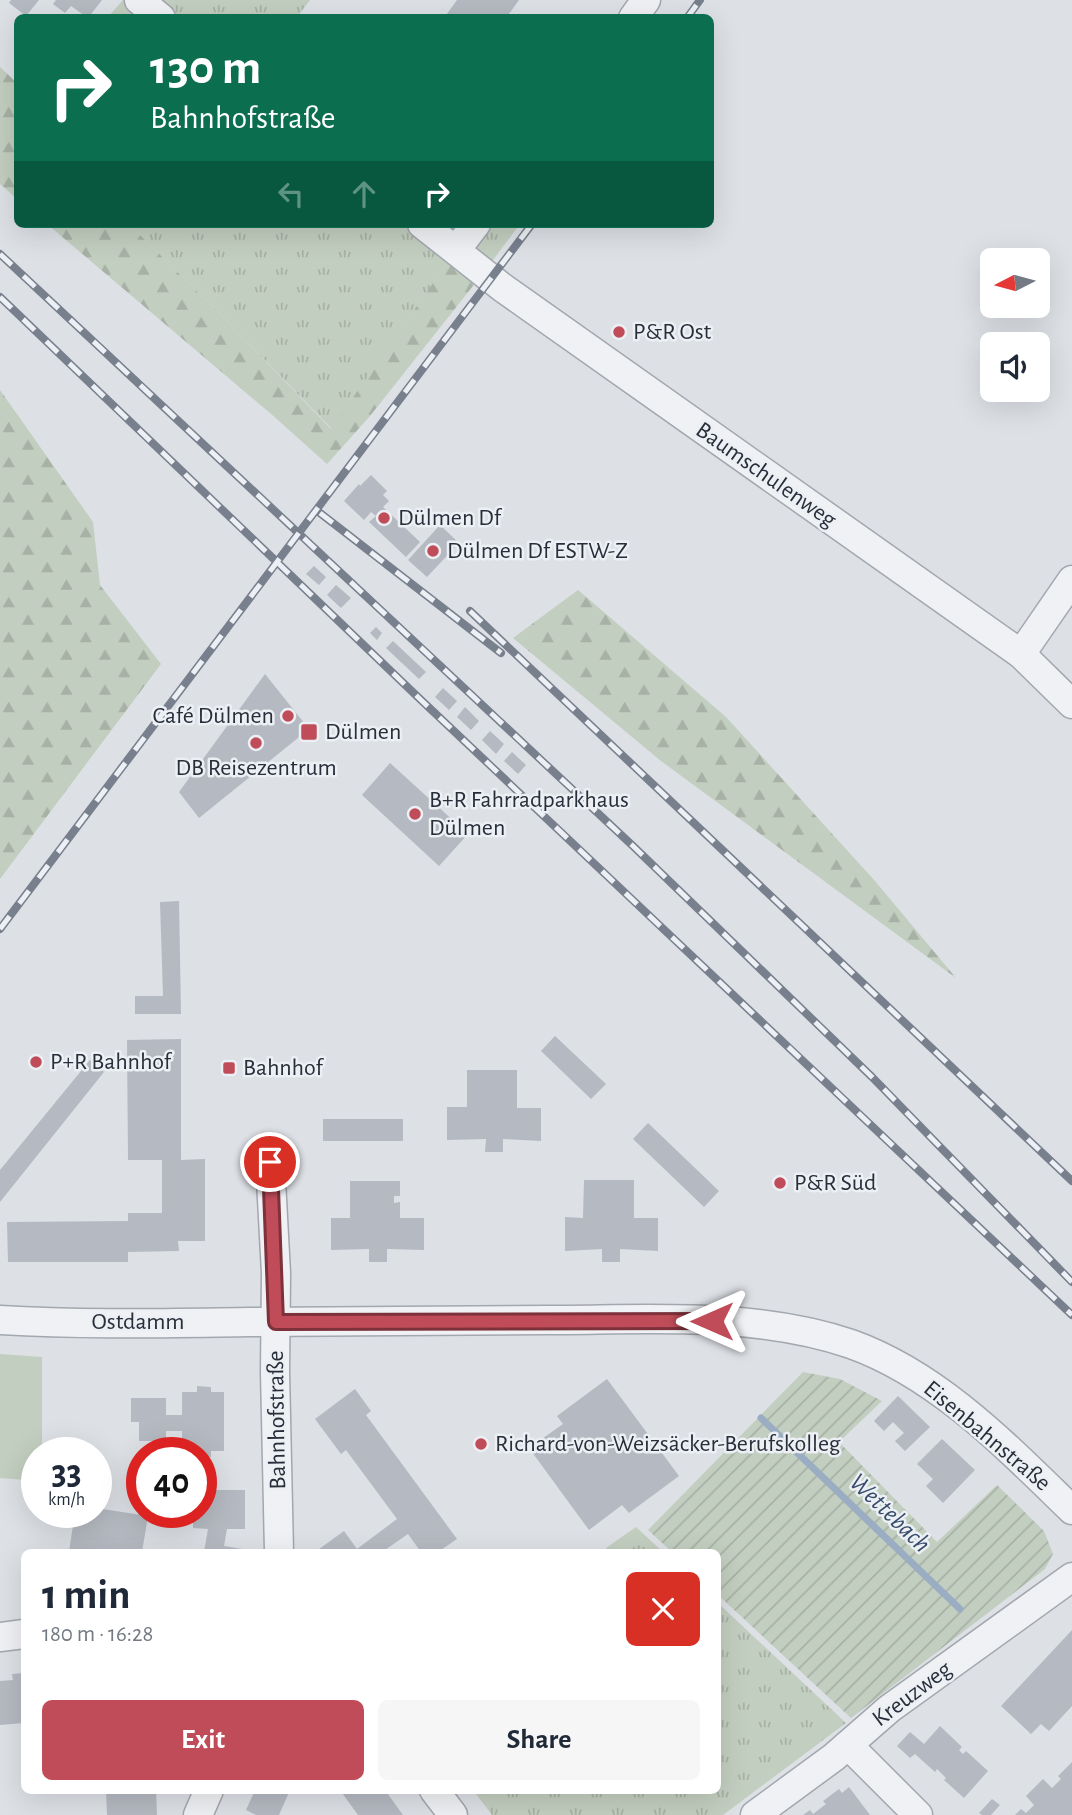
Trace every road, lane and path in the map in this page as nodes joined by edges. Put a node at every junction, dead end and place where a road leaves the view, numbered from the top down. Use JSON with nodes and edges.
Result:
{"nodes":[{"id":1,"x":139,"y":0,"type":"edge"},
{"id":2,"x":156,"y":14,"type":"edge"},
{"id":3,"x":427,"y":228,"type":"edge"},
{"id":4,"x":473,"y":228,"type":"edge"},
{"id":5,"x":456,"y":250,"type":"junction"},
{"id":6,"x":1072,"y":580,"type":"edge"},
{"id":7,"x":1021,"y":654,"type":"junction"},
{"id":8,"x":1072,"y":704,"type":"edge"},
{"id":9,"x":270,"y":1162,"type":"dead end"},
{"id":10,"x":0,"y":1320,"type":"edge"},
{"id":11,"x":276,"y":1322,"type":"junction"},
{"id":12,"x":1072,"y":1510,"type":"edge"},
{"id":13,"x":279,"y":1549,"type":"edge"},
{"id":14,"x":1072,"y":1577,"type":"edge"},
{"id":15,"x":21,"y":1634,"type":"edge"},
{"id":16,"x":0,"y":1637,"type":"edge"},
{"id":17,"x":848,"y":1745,"type":"junction"},
{"id":18,"x":207,"y":1794,"type":"edge"},
{"id":19,"x":438,"y":1794,"type":"edge"},
{"id":20,"x":198,"y":1815,"type":"edge"},
{"id":21,"x":453,"y":1815,"type":"edge"},
{"id":22,"x":755,"y":1815,"type":"edge"},
{"id":23,"x":918,"y":1815,"type":"edge"}],
"edges":[{"from":1,"to":2,"type":"street"},
{"from":3,"to":5,"type":"street","name":"Baumschulenweg"},
{"from":4,"to":5,"type":"street"},
{"from":5,"to":7,"type":"street","name":"Baumschulenweg"},
{"from":6,"to":7,"type":"street"},
{"from":7,"to":8,"type":"street","name":"Baumschulenweg"},
{"from":9,"to":11,"type":"street","name":"Bahnhofstraße"},
{"from":10,"to":11,"type":"street","name":"Ostdamm"},
{"from":11,"to":12,"type":"street","name":"Eisenbahnstraße"},
{"from":11,"to":13,"type":"street","name":"Bahnhofstraße"},
{"from":14,"to":17,"type":"street","name":"Kreuzweg"},
{"from":15,"to":16,"type":"street"},
{"from":17,"to":22,"type":"street","name":"Kreuzweg"},
{"from":17,"to":23,"type":"street"},
{"from":18,"to":20,"type":"street"},
{"from":19,"to":21,"type":"street"}]}
